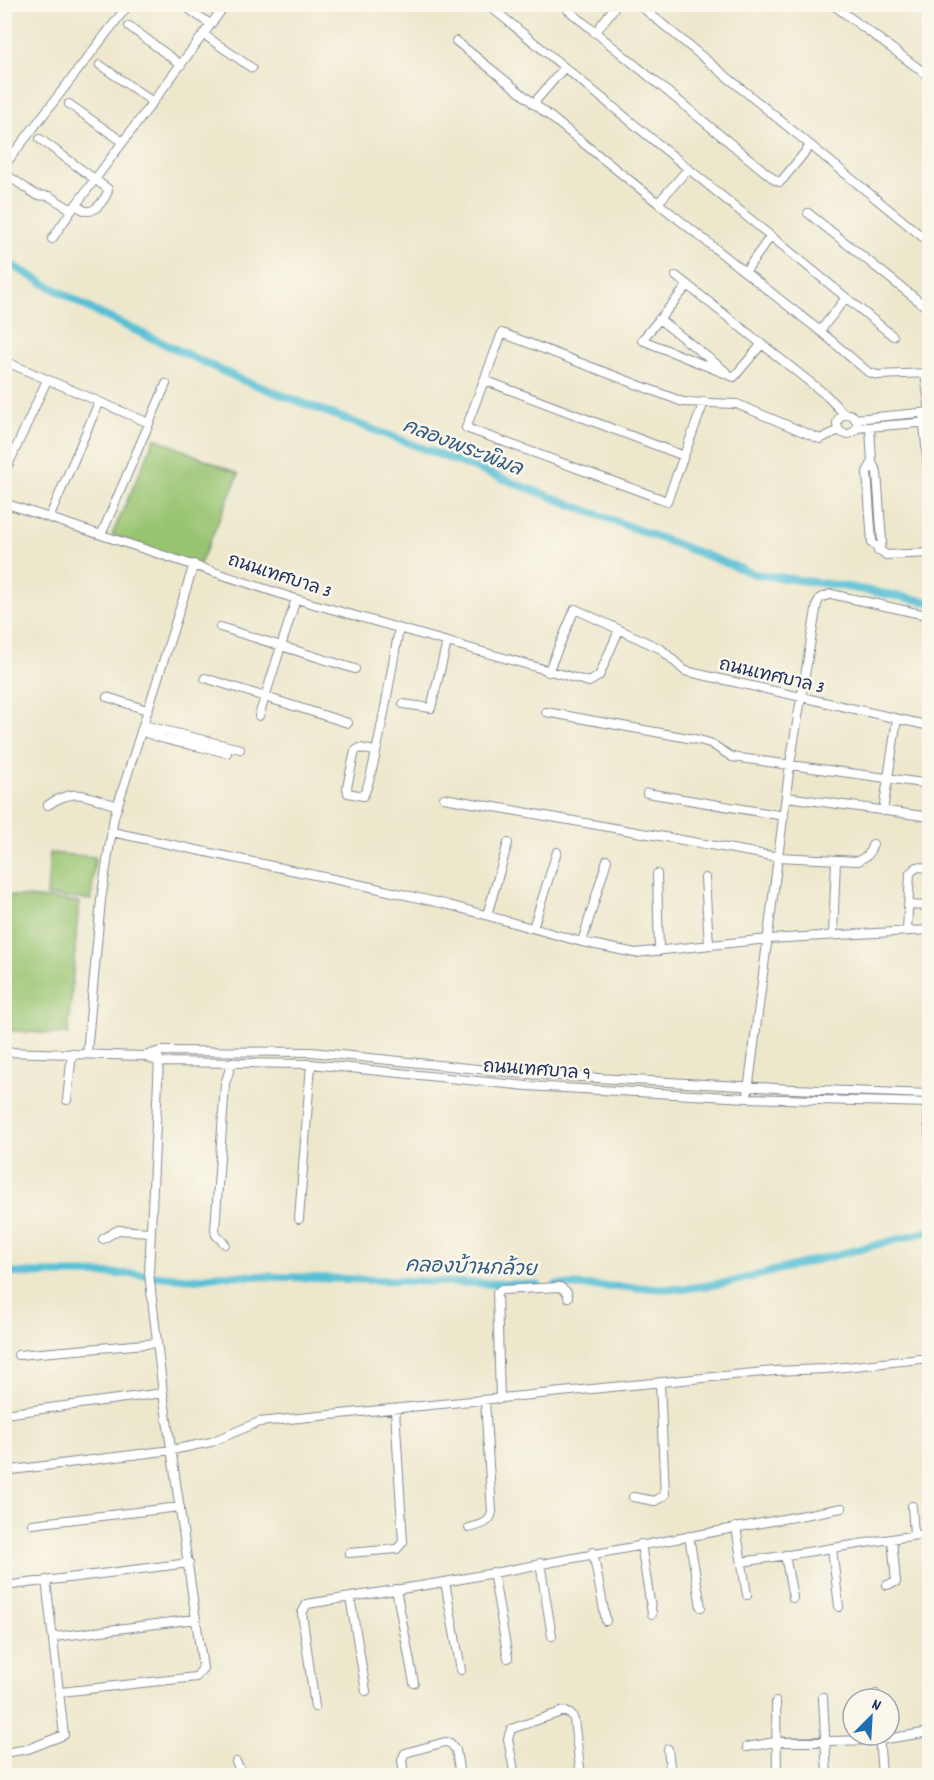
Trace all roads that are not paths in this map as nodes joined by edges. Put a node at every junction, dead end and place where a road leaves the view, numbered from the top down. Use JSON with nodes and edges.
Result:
{"nodes":[{"id":1,"x":129,"y":4,"type":"edge"},
{"id":2,"x":182,"y":4,"type":"edge"},
{"id":3,"x":226,"y":4,"type":"edge"},
{"id":4,"x":487,"y":4,"type":"edge"},
{"id":5,"x":561,"y":4,"type":"edge"},
{"id":6,"x":617,"y":4,"type":"edge"},
{"id":7,"x":638,"y":4,"type":"edge"},
{"id":8,"x":831,"y":4,"type":"edge"},
{"id":9,"x":210,"y":24,"type":"junction"},
{"id":10,"x":129,"y":26,"type":"dead end"},
{"id":11,"x":595,"y":33,"type":"junction"},
{"id":12,"x":203,"y":34,"type":"junction"},
{"id":13,"x":456,"y":41,"type":"dead end"},
{"id":14,"x":100,"y":65,"type":"dead end"},
{"id":15,"x":181,"y":65,"type":"junction"},
{"id":16,"x":252,"y":68,"type":"dead end"},
{"id":17,"x":564,"y":68,"type":"junction"},
{"id":18,"x":930,"y":77,"type":"edge"},
{"id":19,"x":153,"y":102,"type":"junction"},
{"id":20,"x":69,"y":104,"type":"dead end"},
{"id":21,"x":533,"y":104,"type":"junction"},
{"id":22,"x":40,"y":139,"type":"dead end"},
{"id":23,"x":123,"y":142,"type":"junction"},
{"id":24,"x":810,"y":146,"type":"junction"},
{"id":25,"x":688,"y":169,"type":"junction"},
{"id":26,"x":6,"y":170,"type":"edge"},
{"id":27,"x":95,"y":179,"type":"junction"},
{"id":28,"x":658,"y":203,"type":"junction"},
{"id":29,"x":74,"y":207,"type":"junction"},
{"id":30,"x":808,"y":213,"type":"dead end"},
{"id":31,"x":770,"y":237,"type":"junction"},
{"id":32,"x":52,"y":239,"type":"dead end"},
{"id":33,"x":930,"y":243,"type":"edge"},
{"id":34,"x":745,"y":272,"type":"junction"},
{"id":35,"x":676,"y":276,"type":"dead end"},
{"id":36,"x":688,"y":285,"type":"junction"},
{"id":37,"x":845,"y":299,"type":"junction"},
{"id":38,"x":930,"y":310,"type":"edge"},
{"id":39,"x":659,"y":319,"type":"junction"},
{"id":40,"x":820,"y":331,"type":"junction"},
{"id":41,"x":893,"y":336,"type":"dead end"},
{"id":42,"x":761,"y":345,"type":"junction"},
{"id":43,"x":4,"y":361,"type":"edge"},
{"id":44,"x":927,"y":373,"type":"edge"},
{"id":45,"x":734,"y":377,"type":"junction"},
{"id":46,"x":47,"y":380,"type":"junction"},
{"id":47,"x":484,"y":380,"type":"junction"},
{"id":48,"x":166,"y":384,"type":"dead end"},
{"id":49,"x":99,"y":402,"type":"junction"},
{"id":50,"x":705,"y":402,"type":"junction"},
{"id":51,"x":844,"y":415,"type":"junction"},
{"id":52,"x":928,"y":416,"type":"edge"},
{"id":53,"x":149,"y":423,"type":"junction"},
{"id":54,"x":856,"y":424,"type":"junction"},
{"id":55,"x":870,"y":427,"type":"junction"},
{"id":56,"x":839,"y":430,"type":"junction"},
{"id":57,"x":684,"y":456,"type":"junction"},
{"id":58,"x":4,"y":474,"type":"edge"},
{"id":59,"x":930,"y":490,"type":"edge"},
{"id":60,"x":4,"y":503,"type":"edge"},
{"id":61,"x":50,"y":516,"type":"junction"},
{"id":62,"x":102,"y":533,"type":"junction"},
{"id":63,"x":930,"y":553,"type":"edge"},
{"id":64,"x":194,"y":564,"type":"junction"},
{"id":65,"x":296,"y":599,"type":"junction"},
{"id":66,"x":930,"y":616,"type":"edge"},
{"id":67,"x":220,"y":627,"type":"dead end"},
{"id":68,"x":399,"y":629,"type":"junction"},
{"id":69,"x":619,"y":630,"type":"junction"},
{"id":70,"x":447,"y":642,"type":"junction"},
{"id":71,"x":279,"y":647,"type":"junction"},
{"id":72,"x":355,"y":669,"type":"dead end"},
{"id":73,"x":548,"y":672,"type":"junction"},
{"id":74,"x":205,"y":678,"type":"dead end"},
{"id":75,"x":107,"y":697,"type":"dead end"},
{"id":76,"x":265,"y":697,"type":"junction"},
{"id":77,"x":801,"y":699,"type":"junction"},
{"id":78,"x":403,"y":704,"type":"dead end"},
{"id":79,"x":147,"y":710,"type":"junction"},
{"id":80,"x":546,"y":712,"type":"dead end"},
{"id":81,"x":259,"y":716,"type":"dead end"},
{"id":82,"x":897,"y":719,"type":"junction"},
{"id":83,"x":348,"y":723,"type":"dead end"},
{"id":84,"x":930,"y":726,"type":"edge"},
{"id":85,"x":142,"y":728,"type":"junction"},
{"id":86,"x":240,"y":749,"type":"dead end"},
{"id":87,"x":375,"y":751,"type":"junction"},
{"id":88,"x":227,"y":753,"type":"dead end"},
{"id":89,"x":790,"y":764,"type":"junction"},
{"id":90,"x":889,"y":778,"type":"junction"},
{"id":91,"x":930,"y":784,"type":"edge"},
{"id":92,"x":648,"y":793,"type":"dead end"},
{"id":93,"x":787,"y":797,"type":"junction"},
{"id":94,"x":444,"y":798,"type":"dead end"},
{"id":95,"x":48,"y":805,"type":"dead end"},
{"id":96,"x":118,"y":806,"type":"junction"},
{"id":97,"x":883,"y":811,"type":"junction"},
{"id":98,"x":784,"y":816,"type":"junction"},
{"id":99,"x":930,"y":817,"type":"edge"},
{"id":100,"x":112,"y":832,"type":"junction"},
{"id":101,"x":508,"y":843,"type":"dead end"},
{"id":102,"x":873,"y":844,"type":"dead end"},
{"id":103,"x":557,"y":852,"type":"dead end"},
{"id":104,"x":778,"y":857,"type":"junction"},
{"id":105,"x":608,"y":860,"type":"dead end"},
{"id":106,"x":836,"y":860,"type":"junction"},
{"id":107,"x":930,"y":868,"type":"edge"},
{"id":108,"x":657,"y":874,"type":"dead end"},
{"id":109,"x":705,"y":878,"type":"dead end"},
{"id":110,"x":908,"y":905,"type":"junction"},
{"id":111,"x":930,"y":906,"type":"edge"},
{"id":112,"x":486,"y":915,"type":"junction"},
{"id":113,"x":533,"y":928,"type":"junction"},
{"id":114,"x":930,"y":930,"type":"edge"},
{"id":115,"x":907,"y":931,"type":"junction"},
{"id":116,"x":833,"y":935,"type":"junction"},
{"id":117,"x":768,"y":939,"type":"junction"},
{"id":118,"x":582,"y":942,"type":"junction"},
{"id":119,"x":709,"y":945,"type":"junction"},
{"id":120,"x":659,"y":951,"type":"junction"},
{"id":121,"x":160,"y":1051,"type":"junction"},
{"id":122,"x":4,"y":1052,"type":"edge"},
{"id":123,"x":72,"y":1053,"type":"junction"},
{"id":124,"x":87,"y":1053,"type":"junction"},
{"id":125,"x":144,"y":1056,"type":"junction"},
{"id":126,"x":159,"y":1062,"type":"junction"},
{"id":127,"x":232,"y":1062,"type":"junction"},
{"id":128,"x":311,"y":1064,"type":"junction"},
{"id":129,"x":748,"y":1087,"type":"junction"},
{"id":130,"x":747,"y":1098,"type":"junction"},
{"id":131,"x":67,"y":1100,"type":"dead end"},
{"id":132,"x":929,"y":1100,"type":"edge"},
{"id":133,"x":930,"y":1142,"type":"edge"},
{"id":134,"x":299,"y":1219,"type":"dead end"},
{"id":135,"x":150,"y":1232,"type":"junction"},
{"id":136,"x":103,"y":1239,"type":"dead end"},
{"id":137,"x":225,"y":1244,"type":"dead end"},
{"id":138,"x":568,"y":1297,"type":"dead end"},
{"id":139,"x":157,"y":1343,"type":"junction"},
{"id":140,"x":18,"y":1355,"type":"dead end"},
{"id":141,"x":930,"y":1358,"type":"edge"},
{"id":142,"x":660,"y":1383,"type":"junction"},
{"id":143,"x":163,"y":1393,"type":"junction"},
{"id":144,"x":500,"y":1399,"type":"junction"},
{"id":145,"x":486,"y":1401,"type":"junction"},
{"id":146,"x":395,"y":1410,"type":"junction"},
{"id":147,"x":4,"y":1414,"type":"edge"},
{"id":148,"x":172,"y":1450,"type":"junction"},
{"id":149,"x":4,"y":1471,"type":"edge"},
{"id":150,"x":633,"y":1497,"type":"dead end"},
{"id":151,"x":912,"y":1506,"type":"dead end"},
{"id":152,"x":180,"y":1507,"type":"junction"},
{"id":153,"x":842,"y":1508,"type":"dead end"},
{"id":154,"x":32,"y":1524,"type":"dead end"},
{"id":155,"x":736,"y":1527,"type":"junction"},
{"id":156,"x":469,"y":1528,"type":"dead end"},
{"id":157,"x":930,"y":1533,"type":"edge"},
{"id":158,"x":914,"y":1535,"type":"junction"},
{"id":159,"x":689,"y":1536,"type":"junction"},
{"id":160,"x":892,"y":1539,"type":"junction"},
{"id":161,"x":642,"y":1544,"type":"junction"},
{"id":162,"x":832,"y":1548,"type":"junction"},
{"id":163,"x":593,"y":1552,"type":"junction"},
{"id":164,"x":349,"y":1553,"type":"dead end"},
{"id":165,"x":786,"y":1555,"type":"junction"},
{"id":166,"x":742,"y":1562,"type":"junction"},
{"id":167,"x":189,"y":1563,"type":"junction"},
{"id":168,"x":540,"y":1563,"type":"junction"},
{"id":169,"x":493,"y":1572,"type":"junction"},
{"id":170,"x":46,"y":1580,"type":"junction"},
{"id":171,"x":445,"y":1582,"type":"junction"},
{"id":172,"x":4,"y":1586,"type":"edge"},
{"id":173,"x":887,"y":1586,"type":"dead end"},
{"id":174,"x":396,"y":1589,"type":"junction"},
{"id":175,"x":747,"y":1595,"type":"dead end"},
{"id":176,"x":350,"y":1597,"type":"junction"},
{"id":177,"x":793,"y":1598,"type":"dead end"},
{"id":178,"x":701,"y":1607,"type":"dead end"},
{"id":179,"x":839,"y":1607,"type":"dead end"},
{"id":180,"x":652,"y":1614,"type":"dead end"},
{"id":181,"x":196,"y":1619,"type":"junction"},
{"id":182,"x":606,"y":1621,"type":"dead end"},
{"id":183,"x":54,"y":1636,"type":"junction"},
{"id":184,"x":552,"y":1636,"type":"dead end"},
{"id":185,"x":508,"y":1658,"type":"dead end"},
{"id":186,"x":461,"y":1670,"type":"dead end"},
{"id":187,"x":414,"y":1683,"type":"dead end"},
{"id":188,"x":366,"y":1691,"type":"dead end"},
{"id":189,"x":61,"y":1692,"type":"junction"},
{"id":190,"x":823,"y":1697,"type":"dead end"},
{"id":191,"x":776,"y":1702,"type":"dead end"},
{"id":192,"x":315,"y":1707,"type":"dead end"},
{"id":193,"x":930,"y":1732,"type":"edge"},
{"id":194,"x":901,"y":1735,"type":"edge"},
{"id":195,"x":841,"y":1739,"type":"edge"},
{"id":196,"x":825,"y":1740,"type":"junction"},
{"id":197,"x":775,"y":1742,"type":"junction"},
{"id":198,"x":747,"y":1747,"type":"dead end"},
{"id":199,"x":881,"y":1747,"type":"edge"},
{"id":200,"x":668,"y":1749,"type":"dead end"},
{"id":201,"x":4,"y":1753,"type":"edge"},
{"id":202,"x":236,"y":1762,"type":"dead end"},
{"id":203,"x":244,"y":1776,"type":"edge"},
{"id":204,"x":404,"y":1776,"type":"edge"},
{"id":205,"x":460,"y":1776,"type":"edge"},
{"id":206,"x":515,"y":1776,"type":"edge"},
{"id":207,"x":581,"y":1776,"type":"edge"},
{"id":208,"x":671,"y":1776,"type":"edge"},
{"id":209,"x":777,"y":1776,"type":"edge"},
{"id":210,"x":827,"y":1776,"type":"edge"},
{"id":211,"x":882,"y":1776,"type":"edge"}],
"edges":[{"from":1,"to":26,"type":"street"},
{"from":2,"to":9,"type":"street"},
{"from":3,"to":9,"type":"street"},
{"from":4,"to":17,"type":"street"},
{"from":5,"to":11,"type":"street"},
{"from":6,"to":11,"type":"street"},
{"from":7,"to":24,"type":"street"},
{"from":8,"to":18,"type":"street"},
{"from":9,"to":12,"type":"street"},
{"from":10,"to":15,"type":"street"},
{"from":11,"to":24,"type":"street"},
{"from":12,"to":15,"type":"street"},
{"from":12,"to":16,"type":"street"},
{"from":13,"to":21,"type":"street"},
{"from":14,"to":19,"type":"street"},
{"from":15,"to":19,"type":"street"},
{"from":17,"to":21,"type":"street"},
{"from":17,"to":25,"type":"street"},
{"from":19,"to":23,"type":"street"},
{"from":20,"to":23,"type":"street"},
{"from":21,"to":28,"type":"street"},
{"from":22,"to":27,"type":"street"},
{"from":23,"to":27,"type":"street"},
{"from":24,"to":33,"type":"street"},
{"from":25,"to":28,"type":"street"},
{"from":25,"to":31,"type":"street"},
{"from":26,"to":29,"type":"street"},
{"from":27,"to":29,"type":"street"},
{"from":27,"to":29,"type":"street"},
{"from":28,"to":34,"type":"street"},
{"from":29,"to":32,"type":"street"},
{"from":30,"to":38,"type":"street"},
{"from":31,"to":34,"type":"street"},
{"from":31,"to":37,"type":"street"},
{"from":34,"to":40,"type":"street"},
{"from":35,"to":36,"type":"street"},
{"from":36,"to":39,"type":"street"},
{"from":36,"to":42,"type":"street"},
{"from":37,"to":40,"type":"street"},
{"from":37,"to":41,"type":"street"},
{"from":39,"to":45,"type":"street"},
{"from":39,"to":45,"type":"street"},
{"from":40,"to":44,"type":"street"},
{"from":42,"to":45,"type":"street"},
{"from":42,"to":51,"type":"street"},
{"from":43,"to":46,"type":"street"},
{"from":44,"to":52,"type":"street"},
{"from":46,"to":49,"type":"street"},
{"from":46,"to":58,"type":"street"},
{"from":47,"to":50,"type":"street"},
{"from":47,"to":57,"type":"street"},
{"from":47,"to":57,"type":"street"},
{"from":48,"to":53,"type":"street"},
{"from":49,"to":53,"type":"street"},
{"from":49,"to":61,"type":"street"},
{"from":50,"to":56,"type":"street"},
{"from":50,"to":57,"type":"street"},
{"from":51,"to":54,"type":"street"},
{"from":51,"to":56,"type":"street"},
{"from":52,"to":54,"type":"street"},
{"from":52,"to":55,"type":"street"},
{"from":52,"to":59,"type":"street"},
{"from":53,"to":62,"type":"street"},
{"from":54,"to":55,"type":"street"},
{"from":54,"to":56,"type":"street"},
{"from":55,"to":63,"type":"street"},
{"from":60,"to":61,"type":"street","name":"ถนนเทศบาล 3"},
{"from":61,"to":62,"type":"street","name":"ถนนเทศบาล 3"},
{"from":62,"to":64,"type":"street","name":"ถนนเทศบาล 3"},
{"from":64,"to":65,"type":"street","name":"ถนนเทศบาล 3"},
{"from":64,"to":79,"type":"street"},
{"from":65,"to":68,"type":"street","name":"ถนนเทศบาล 3"},
{"from":65,"to":71,"type":"street"},
{"from":66,"to":77,"type":"street"},
{"from":67,"to":71,"type":"street"},
{"from":68,"to":70,"type":"street","name":"ถนนเทศบาล 3"},
{"from":68,"to":87,"type":"street"},
{"from":69,"to":73,"type":"street","name":"ถนนเทศบาล 3"},
{"from":69,"to":73,"type":"street","name":"ถนนเทศบาล 3"},
{"from":69,"to":77,"type":"street","name":"ถนนเทศบาล 3"},
{"from":70,"to":73,"type":"street","name":"ถนนเทศบาล 3"},
{"from":70,"to":78,"type":"street"},
{"from":71,"to":72,"type":"street"},
{"from":71,"to":76,"type":"street"},
{"from":74,"to":76,"type":"street"},
{"from":75,"to":79,"type":"street"},
{"from":76,"to":81,"type":"street"},
{"from":76,"to":83,"type":"street"},
{"from":77,"to":82,"type":"street","name":"ถนนเทศบาล 3"},
{"from":77,"to":89,"type":"street"},
{"from":79,"to":85,"type":"street"},
{"from":80,"to":89,"type":"street"},
{"from":82,"to":84,"type":"street","name":"ถนนเทศบาล 3"},
{"from":82,"to":90,"type":"street"},
{"from":85,"to":86,"type":"street"},
{"from":85,"to":88,"type":"street"},
{"from":85,"to":96,"type":"street"},
{"from":87,"to":87,"type":"street"},
{"from":89,"to":90,"type":"street"},
{"from":89,"to":93,"type":"street"},
{"from":90,"to":91,"type":"street"},
{"from":90,"to":97,"type":"street"},
{"from":92,"to":98,"type":"street"},
{"from":93,"to":97,"type":"street"},
{"from":93,"to":98,"type":"street"},
{"from":94,"to":104,"type":"street"},
{"from":95,"to":96,"type":"street"},
{"from":96,"to":100,"type":"street"},
{"from":97,"to":99,"type":"street"},
{"from":98,"to":104,"type":"street"},
{"from":100,"to":112,"type":"street"},
{"from":100,"to":124,"type":"street"},
{"from":101,"to":112,"type":"street"},
{"from":102,"to":106,"type":"street"},
{"from":103,"to":113,"type":"street"},
{"from":104,"to":106,"type":"street"},
{"from":104,"to":117,"type":"street"},
{"from":105,"to":118,"type":"street"},
{"from":106,"to":116,"type":"street"},
{"from":107,"to":110,"type":"street"},
{"from":108,"to":120,"type":"street"},
{"from":109,"to":119,"type":"street"},
{"from":110,"to":111,"type":"street"},
{"from":110,"to":115,"type":"street"},
{"from":112,"to":113,"type":"street"},
{"from":113,"to":118,"type":"street"},
{"from":114,"to":115,"type":"street"},
{"from":115,"to":116,"type":"street"},
{"from":116,"to":117,"type":"street"},
{"from":117,"to":119,"type":"street"},
{"from":117,"to":129,"type":"street"},
{"from":118,"to":120,"type":"street"},
{"from":119,"to":120,"type":"street"},
{"from":121,"to":125,"type":"street","name":"ถนนเทศบาล 9"},
{"from":121,"to":126,"type":"street"},
{"from":121,"to":129,"type":"street","name":"ถนนเทศบาล 9"},
{"from":122,"to":123,"type":"street","name":"ถนนเทศบาล 9"},
{"from":123,"to":124,"type":"street","name":"ถนนเทศบาล 9"},
{"from":123,"to":131,"type":"street"},
{"from":124,"to":125,"type":"street","name":"ถนนเทศบาล 9"},
{"from":125,"to":126,"type":"street","name":"ถนนเทศบาล 9"},
{"from":126,"to":127,"type":"street","name":"ถนนเทศบาล 9"},
{"from":126,"to":135,"type":"street"},
{"from":127,"to":128,"type":"street","name":"ถนนเทศบาล 9"},
{"from":127,"to":137,"type":"street"},
{"from":128,"to":130,"type":"street","name":"ถนนเทศบาล 9"},
{"from":128,"to":134,"type":"street"},
{"from":129,"to":130,"type":"street"},
{"from":129,"to":132,"type":"street","name":"ถนนเทศบาล 9"},
{"from":130,"to":132,"type":"street","name":"ถนนเทศบาล 9"},
{"from":132,"to":133,"type":"street"},
{"from":135,"to":136,"type":"street"},
{"from":135,"to":139,"type":"street"},
{"from":138,"to":144,"type":"street"},
{"from":139,"to":140,"type":"street"},
{"from":139,"to":143,"type":"street"},
{"from":141,"to":142,"type":"street"},
{"from":142,"to":144,"type":"street"},
{"from":142,"to":150,"type":"street"},
{"from":143,"to":147,"type":"street"},
{"from":143,"to":148,"type":"street"},
{"from":144,"to":145,"type":"street"},
{"from":145,"to":146,"type":"street"},
{"from":145,"to":156,"type":"street"},
{"from":146,"to":148,"type":"street"},
{"from":146,"to":164,"type":"street"},
{"from":148,"to":149,"type":"street"},
{"from":148,"to":152,"type":"street"},
{"from":151,"to":158,"type":"street"},
{"from":152,"to":154,"type":"street"},
{"from":152,"to":167,"type":"street"},
{"from":153,"to":155,"type":"street"},
{"from":155,"to":159,"type":"street"},
{"from":155,"to":166,"type":"street"},
{"from":157,"to":158,"type":"street"},
{"from":158,"to":160,"type":"street"},
{"from":159,"to":161,"type":"street"},
{"from":159,"to":178,"type":"street"},
{"from":160,"to":162,"type":"street"},
{"from":160,"to":173,"type":"street"},
{"from":161,"to":163,"type":"street"},
{"from":161,"to":180,"type":"street"},
{"from":162,"to":165,"type":"street"},
{"from":162,"to":179,"type":"street"},
{"from":163,"to":168,"type":"street"},
{"from":163,"to":182,"type":"street"},
{"from":165,"to":166,"type":"street"},
{"from":165,"to":177,"type":"street"},
{"from":166,"to":175,"type":"street"},
{"from":167,"to":170,"type":"street"},
{"from":167,"to":181,"type":"street"},
{"from":168,"to":169,"type":"street"},
{"from":168,"to":184,"type":"street"},
{"from":169,"to":171,"type":"street"},
{"from":169,"to":185,"type":"street"},
{"from":170,"to":172,"type":"street"},
{"from":170,"to":183,"type":"street"},
{"from":171,"to":174,"type":"street"},
{"from":171,"to":186,"type":"street"},
{"from":174,"to":176,"type":"street"},
{"from":174,"to":187,"type":"street"},
{"from":176,"to":188,"type":"street"},
{"from":176,"to":192,"type":"street"},
{"from":181,"to":183,"type":"street"},
{"from":181,"to":189,"type":"street"},
{"from":183,"to":189,"type":"street"},
{"from":189,"to":201,"type":"street"},
{"from":190,"to":196,"type":"street"},
{"from":191,"to":197,"type":"street"},
{"from":193,"to":194,"type":"street"},
{"from":195,"to":196,"type":"street"},
{"from":196,"to":197,"type":"street"},
{"from":196,"to":210,"type":"street"},
{"from":197,"to":198,"type":"street"},
{"from":197,"to":209,"type":"street"},
{"from":199,"to":211,"type":"street"},
{"from":200,"to":208,"type":"street"},
{"from":202,"to":203,"type":"street"},
{"from":204,"to":205,"type":"street"},
{"from":206,"to":207,"type":"street"}]}
